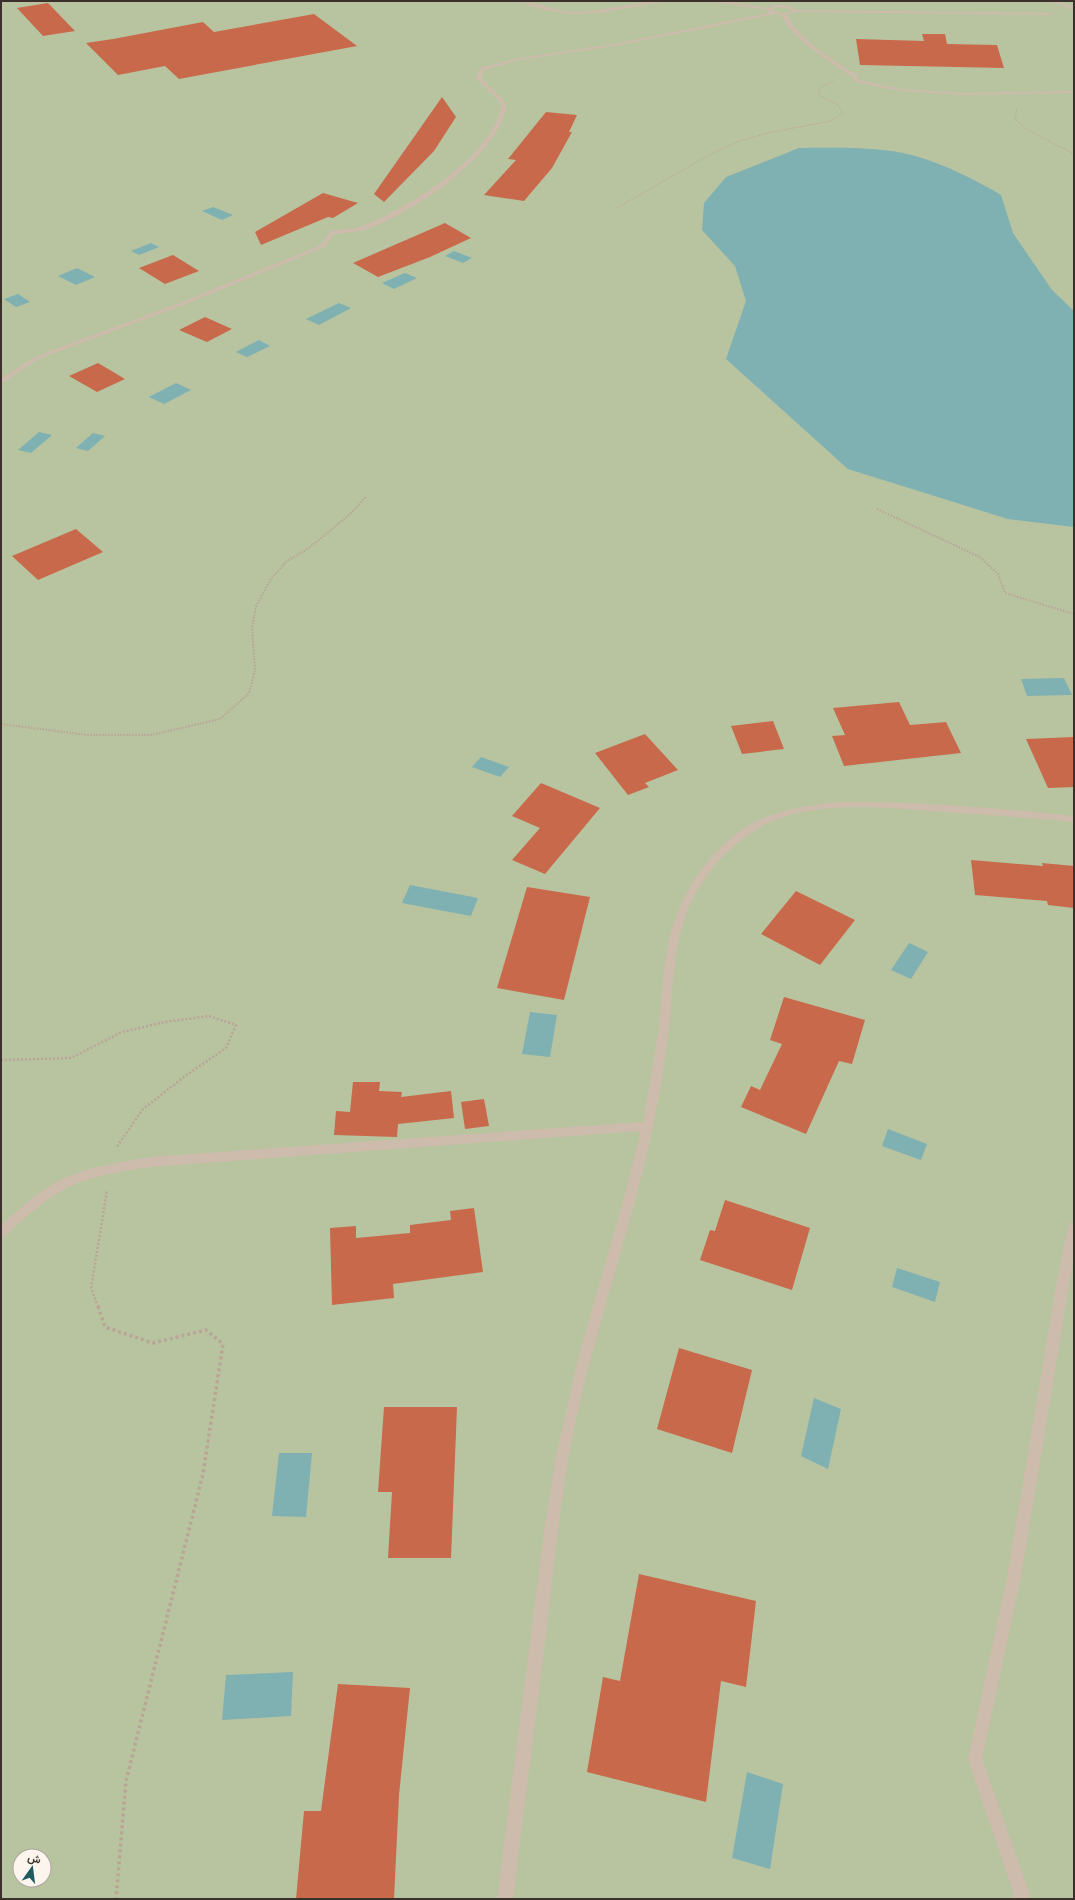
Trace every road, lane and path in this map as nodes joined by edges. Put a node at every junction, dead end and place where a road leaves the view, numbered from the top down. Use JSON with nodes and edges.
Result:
{"nodes":[{"id":1,"x":520,"y":1,"type":"edge"},
{"id":2,"x":664,"y":1,"type":"edge"},
{"id":3,"x":711,"y":1,"type":"edge"},
{"id":4,"x":1052,"y":1,"type":"edge"},
{"id":5,"x":794,"y":4,"type":"dead end"},
{"id":6,"x":789,"y":7,"type":"junction"},
{"id":7,"x":1074,"y":9,"type":"edge"},
{"id":8,"x":772,"y":11,"type":"junction"},
{"id":9,"x":796,"y":11,"type":"junction"},
{"id":10,"x":1051,"y":14,"type":"dead end"},
{"id":11,"x":784,"y":15,"type":"junction"},
{"id":12,"x":856,"y":81,"type":"junction"},
{"id":13,"x":1023,"y":92,"type":"junction"},
{"id":14,"x":1074,"y":92,"type":"edge"},
{"id":15,"x":1074,"y":154,"type":"edge"},
{"id":16,"x":617,"y":208,"type":"dead end"},
{"id":17,"x":1,"y":382,"type":"edge"},
{"id":18,"x":366,"y":497,"type":"dead end"},
{"id":19,"x":877,"y":509,"type":"dead end"},
{"id":20,"x":1074,"y":614,"type":"edge"},
{"id":21,"x":1,"y":724,"type":"edge"},
{"id":22,"x":1074,"y":819,"type":"edge"},
{"id":23,"x":1,"y":1060,"type":"edge"},
{"id":24,"x":647,"y":1126,"type":"junction"},
{"id":25,"x":110,"y":1169,"type":"junction"},
{"id":26,"x":1074,"y":1227,"type":"edge"},
{"id":27,"x":1,"y":1232,"type":"edge"},
{"id":28,"x":116,"y":1899,"type":"edge"},
{"id":29,"x":505,"y":1899,"type":"edge"},
{"id":30,"x":1021,"y":1899,"type":"edge"}],
"edges":[{"from":1,"to":2,"type":"street"},
{"from":3,"to":8,"type":"street"},
{"from":4,"to":7,"type":"street"},
{"from":5,"to":6,"type":"street"},
{"from":6,"to":8,"type":"street"},
{"from":6,"to":9,"type":"street"},
{"from":8,"to":11,"type":"street"},
{"from":8,"to":17,"type":"street"},
{"from":9,"to":10,"type":"street"},
{"from":9,"to":11,"type":"street"},
{"from":11,"to":12,"type":"street"},
{"from":12,"to":13,"type":"street"},
{"from":12,"to":16,"type":"path"},
{"from":13,"to":14,"type":"street"},
{"from":13,"to":15,"type":"path"},
{"from":18,"to":21,"type":"path"},
{"from":19,"to":20,"type":"path"},
{"from":22,"to":24,"type":"street"},
{"from":23,"to":25,"type":"path"},
{"from":24,"to":25,"type":"street"},
{"from":24,"to":29,"type":"street"},
{"from":25,"to":27,"type":"street"},
{"from":25,"to":28,"type":"path"},
{"from":26,"to":30,"type":"street"}]}
